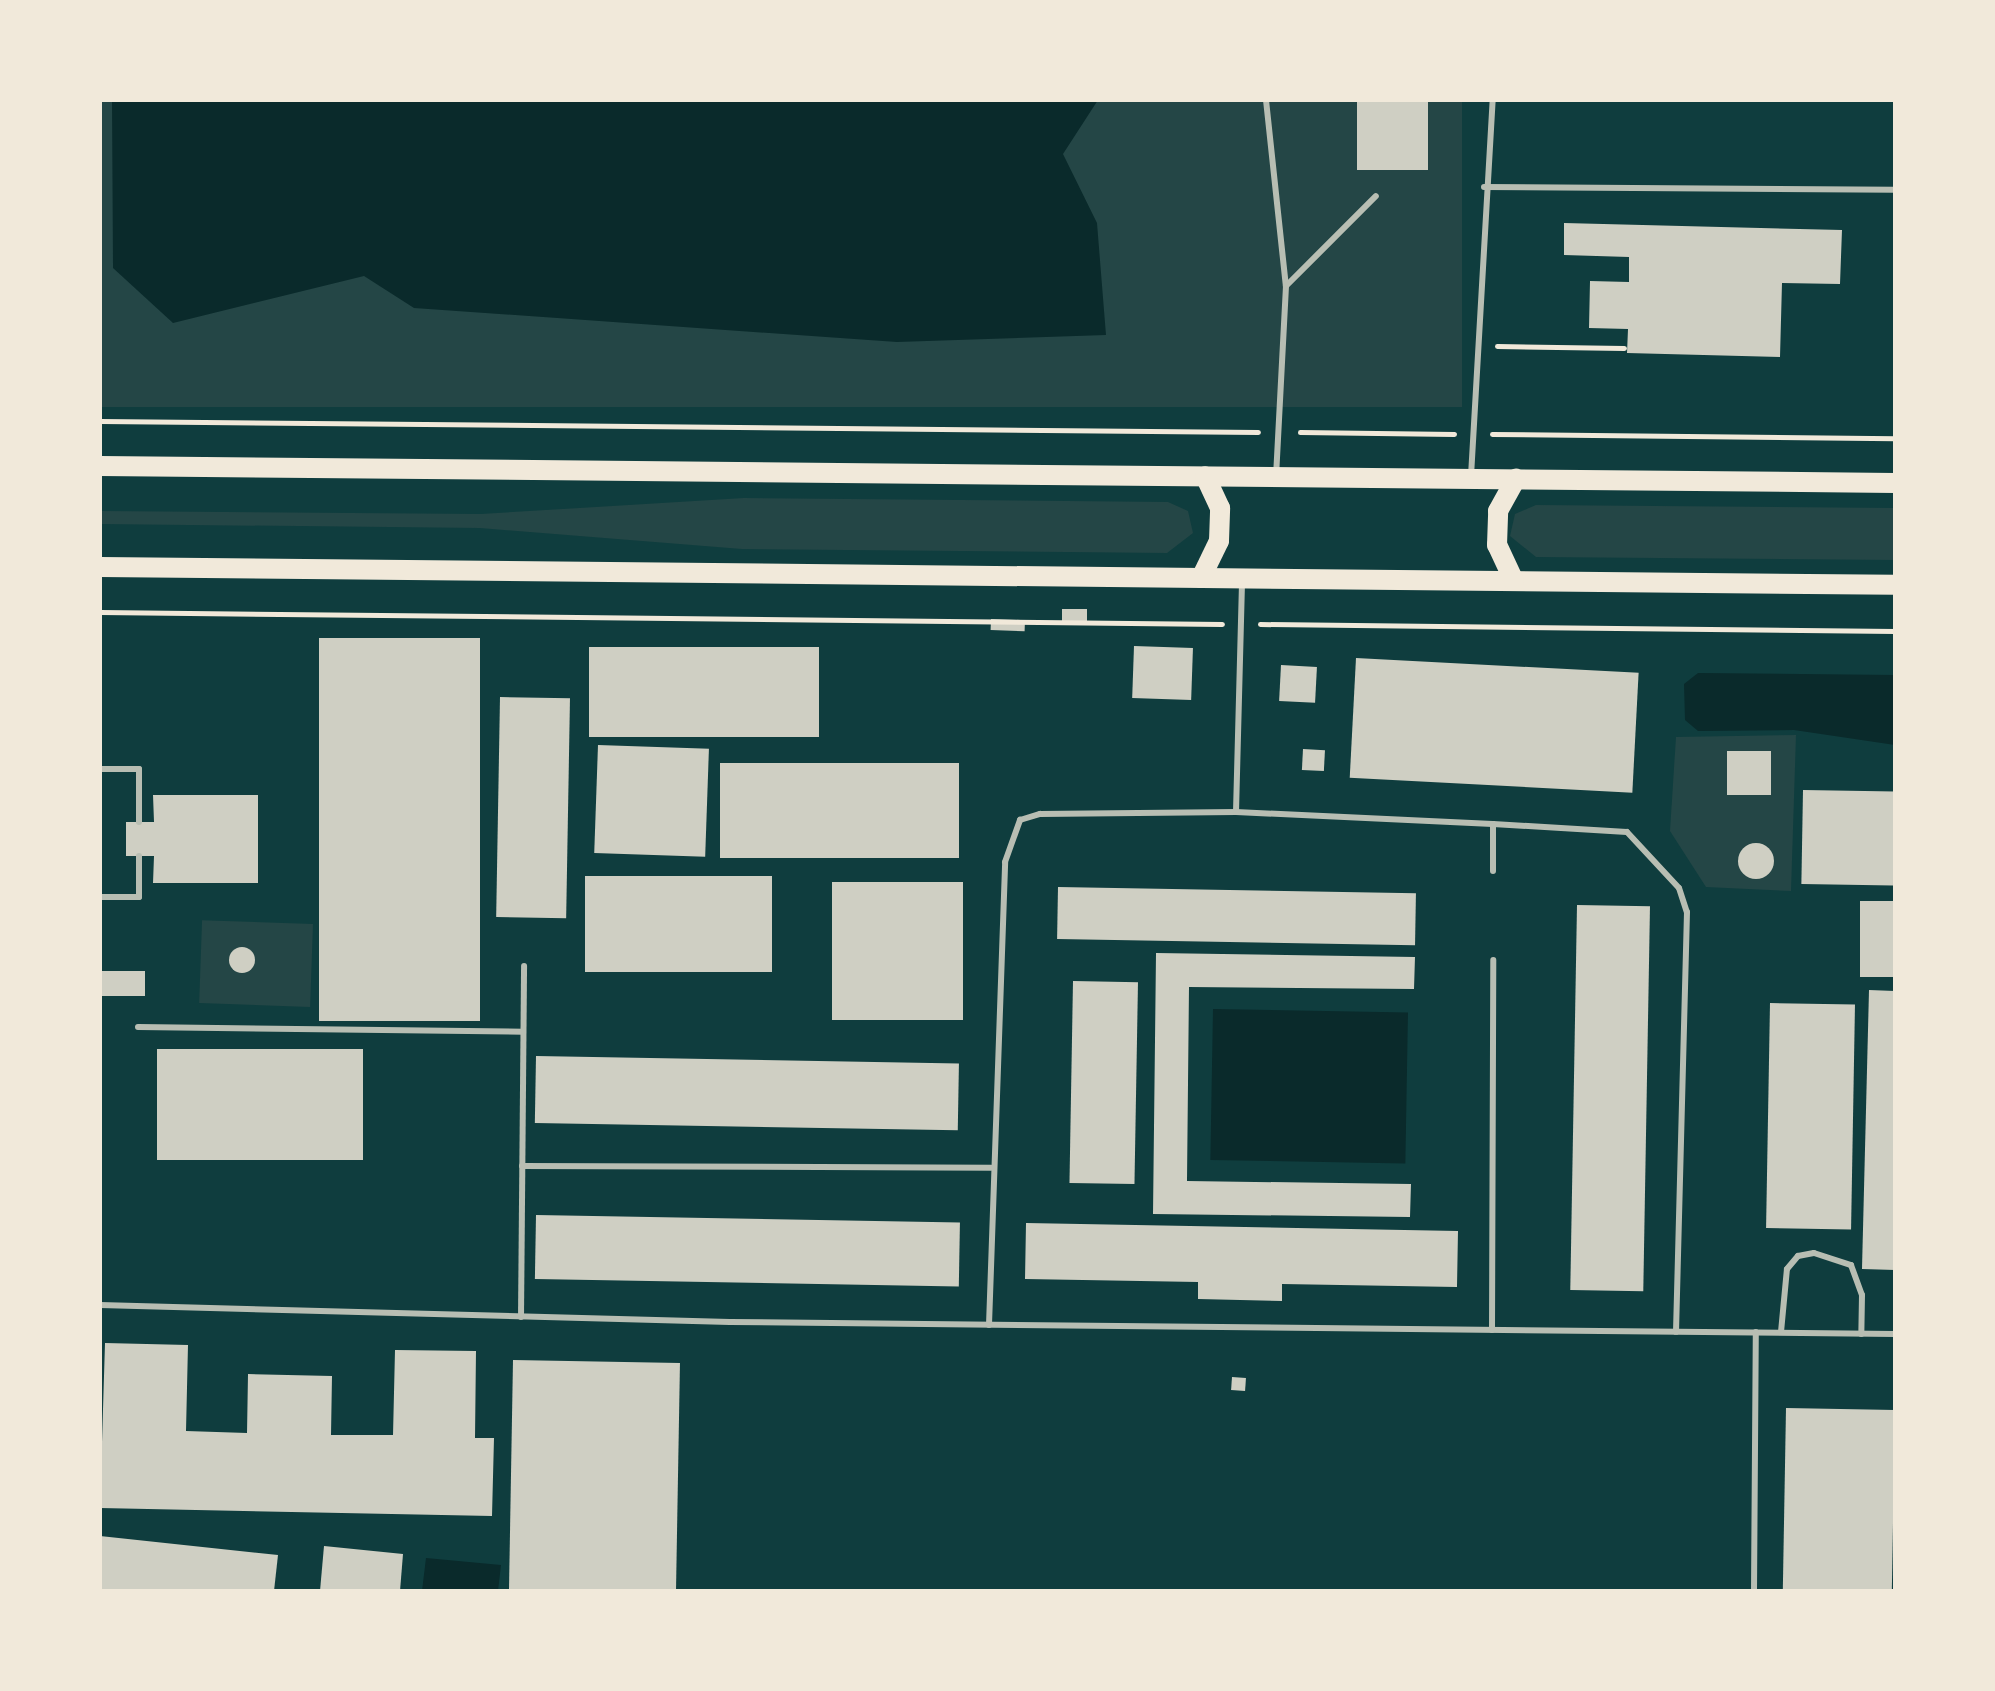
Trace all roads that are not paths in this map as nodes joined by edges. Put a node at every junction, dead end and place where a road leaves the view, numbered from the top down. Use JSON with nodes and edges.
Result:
{"nodes":[{"id":1,"x":1266,"y":100,"type":"edge"},
{"id":2,"x":1493,"y":100,"type":"edge"},
{"id":3,"x":1484,"y":187,"type":"junction"},
{"id":4,"x":1895,"y":190,"type":"edge"},
{"id":5,"x":1376,"y":196,"type":"dead end"},
{"id":6,"x":1286,"y":286,"type":"junction"},
{"id":7,"x":100,"y":466,"type":"edge"},
{"id":8,"x":1205,"y":476,"type":"junction"},
{"id":9,"x":1276,"y":477,"type":"junction"},
{"id":10,"x":1471,"y":479,"type":"junction"},
{"id":11,"x":1516,"y":479,"type":"junction"},
{"id":12,"x":1895,"y":483,"type":"edge"},
{"id":13,"x":100,"y":567,"type":"edge"},
{"id":14,"x":1201,"y":578,"type":"junction"},
{"id":15,"x":1242,"y":578,"type":"junction"},
{"id":16,"x":1514,"y":581,"type":"junction"},
{"id":17,"x":1895,"y":585,"type":"edge"},
{"id":18,"x":100,"y":769,"type":"edge"},
{"id":19,"x":1236,"y":812,"type":"junction"},
{"id":20,"x":139,"y":822,"type":"dead end"},
{"id":21,"x":1493,"y":824,"type":"junction"},
{"id":22,"x":139,"y":856,"type":"dead end"},
{"id":23,"x":1493,"y":871,"type":"dead end"},
{"id":24,"x":100,"y":897,"type":"edge"},
{"id":25,"x":1493,"y":960,"type":"dead end"},
{"id":26,"x":524,"y":966,"type":"dead end"},
{"id":27,"x":138,"y":1027,"type":"dead end"},
{"id":28,"x":523,"y":1032,"type":"junction"},
{"id":29,"x":522,"y":1166,"type":"junction"},
{"id":30,"x":991,"y":1168,"type":"junction"},
{"id":31,"x":100,"y":1305,"type":"edge"},
{"id":32,"x":521,"y":1317,"type":"junction"},
{"id":33,"x":989,"y":1325,"type":"junction"},
{"id":34,"x":1492,"y":1330,"type":"junction"},
{"id":35,"x":1676,"y":1332,"type":"junction"},
{"id":36,"x":1756,"y":1332,"type":"junction"},
{"id":37,"x":1781,"y":1332,"type":"junction"},
{"id":38,"x":1861,"y":1334,"type":"junction"},
{"id":39,"x":1895,"y":1334,"type":"edge"},
{"id":40,"x":1754,"y":1591,"type":"edge"}],
"edges":[{"from":1,"to":6,"type":"lane"},
{"from":2,"to":3,"type":"lane"},
{"from":3,"to":4,"type":"lane"},
{"from":3,"to":10,"type":"lane"},
{"from":5,"to":6,"type":"lane"},
{"from":6,"to":9,"type":"lane"},
{"from":7,"to":8,"type":"main road"},
{"from":8,"to":9,"type":"main road"},
{"from":8,"to":14,"type":"main road"},
{"from":9,"to":10,"type":"main road"},
{"from":10,"to":11,"type":"main road"},
{"from":11,"to":12,"type":"main road"},
{"from":11,"to":16,"type":"main road"},
{"from":13,"to":14,"type":"main road"},
{"from":14,"to":15,"type":"main road"},
{"from":15,"to":16,"type":"main road"},
{"from":15,"to":19,"type":"lane"},
{"from":16,"to":17,"type":"main road"},
{"from":18,"to":20,"type":"lane"},
{"from":19,"to":21,"type":"lane"},
{"from":19,"to":30,"type":"lane"},
{"from":21,"to":23,"type":"lane"},
{"from":21,"to":35,"type":"lane"},
{"from":22,"to":24,"type":"lane"},
{"from":25,"to":34,"type":"lane"},
{"from":26,"to":28,"type":"lane"},
{"from":27,"to":28,"type":"lane"},
{"from":28,"to":29,"type":"lane"},
{"from":29,"to":30,"type":"lane"},
{"from":29,"to":32,"type":"lane"},
{"from":30,"to":33,"type":"lane"},
{"from":31,"to":32,"type":"lane"},
{"from":32,"to":33,"type":"lane"},
{"from":33,"to":34,"type":"lane"},
{"from":34,"to":35,"type":"lane"},
{"from":35,"to":36,"type":"lane"},
{"from":36,"to":37,"type":"lane"},
{"from":36,"to":40,"type":"lane"},
{"from":37,"to":38,"type":"lane"},
{"from":37,"to":38,"type":"lane"},
{"from":38,"to":39,"type":"lane"}]}
